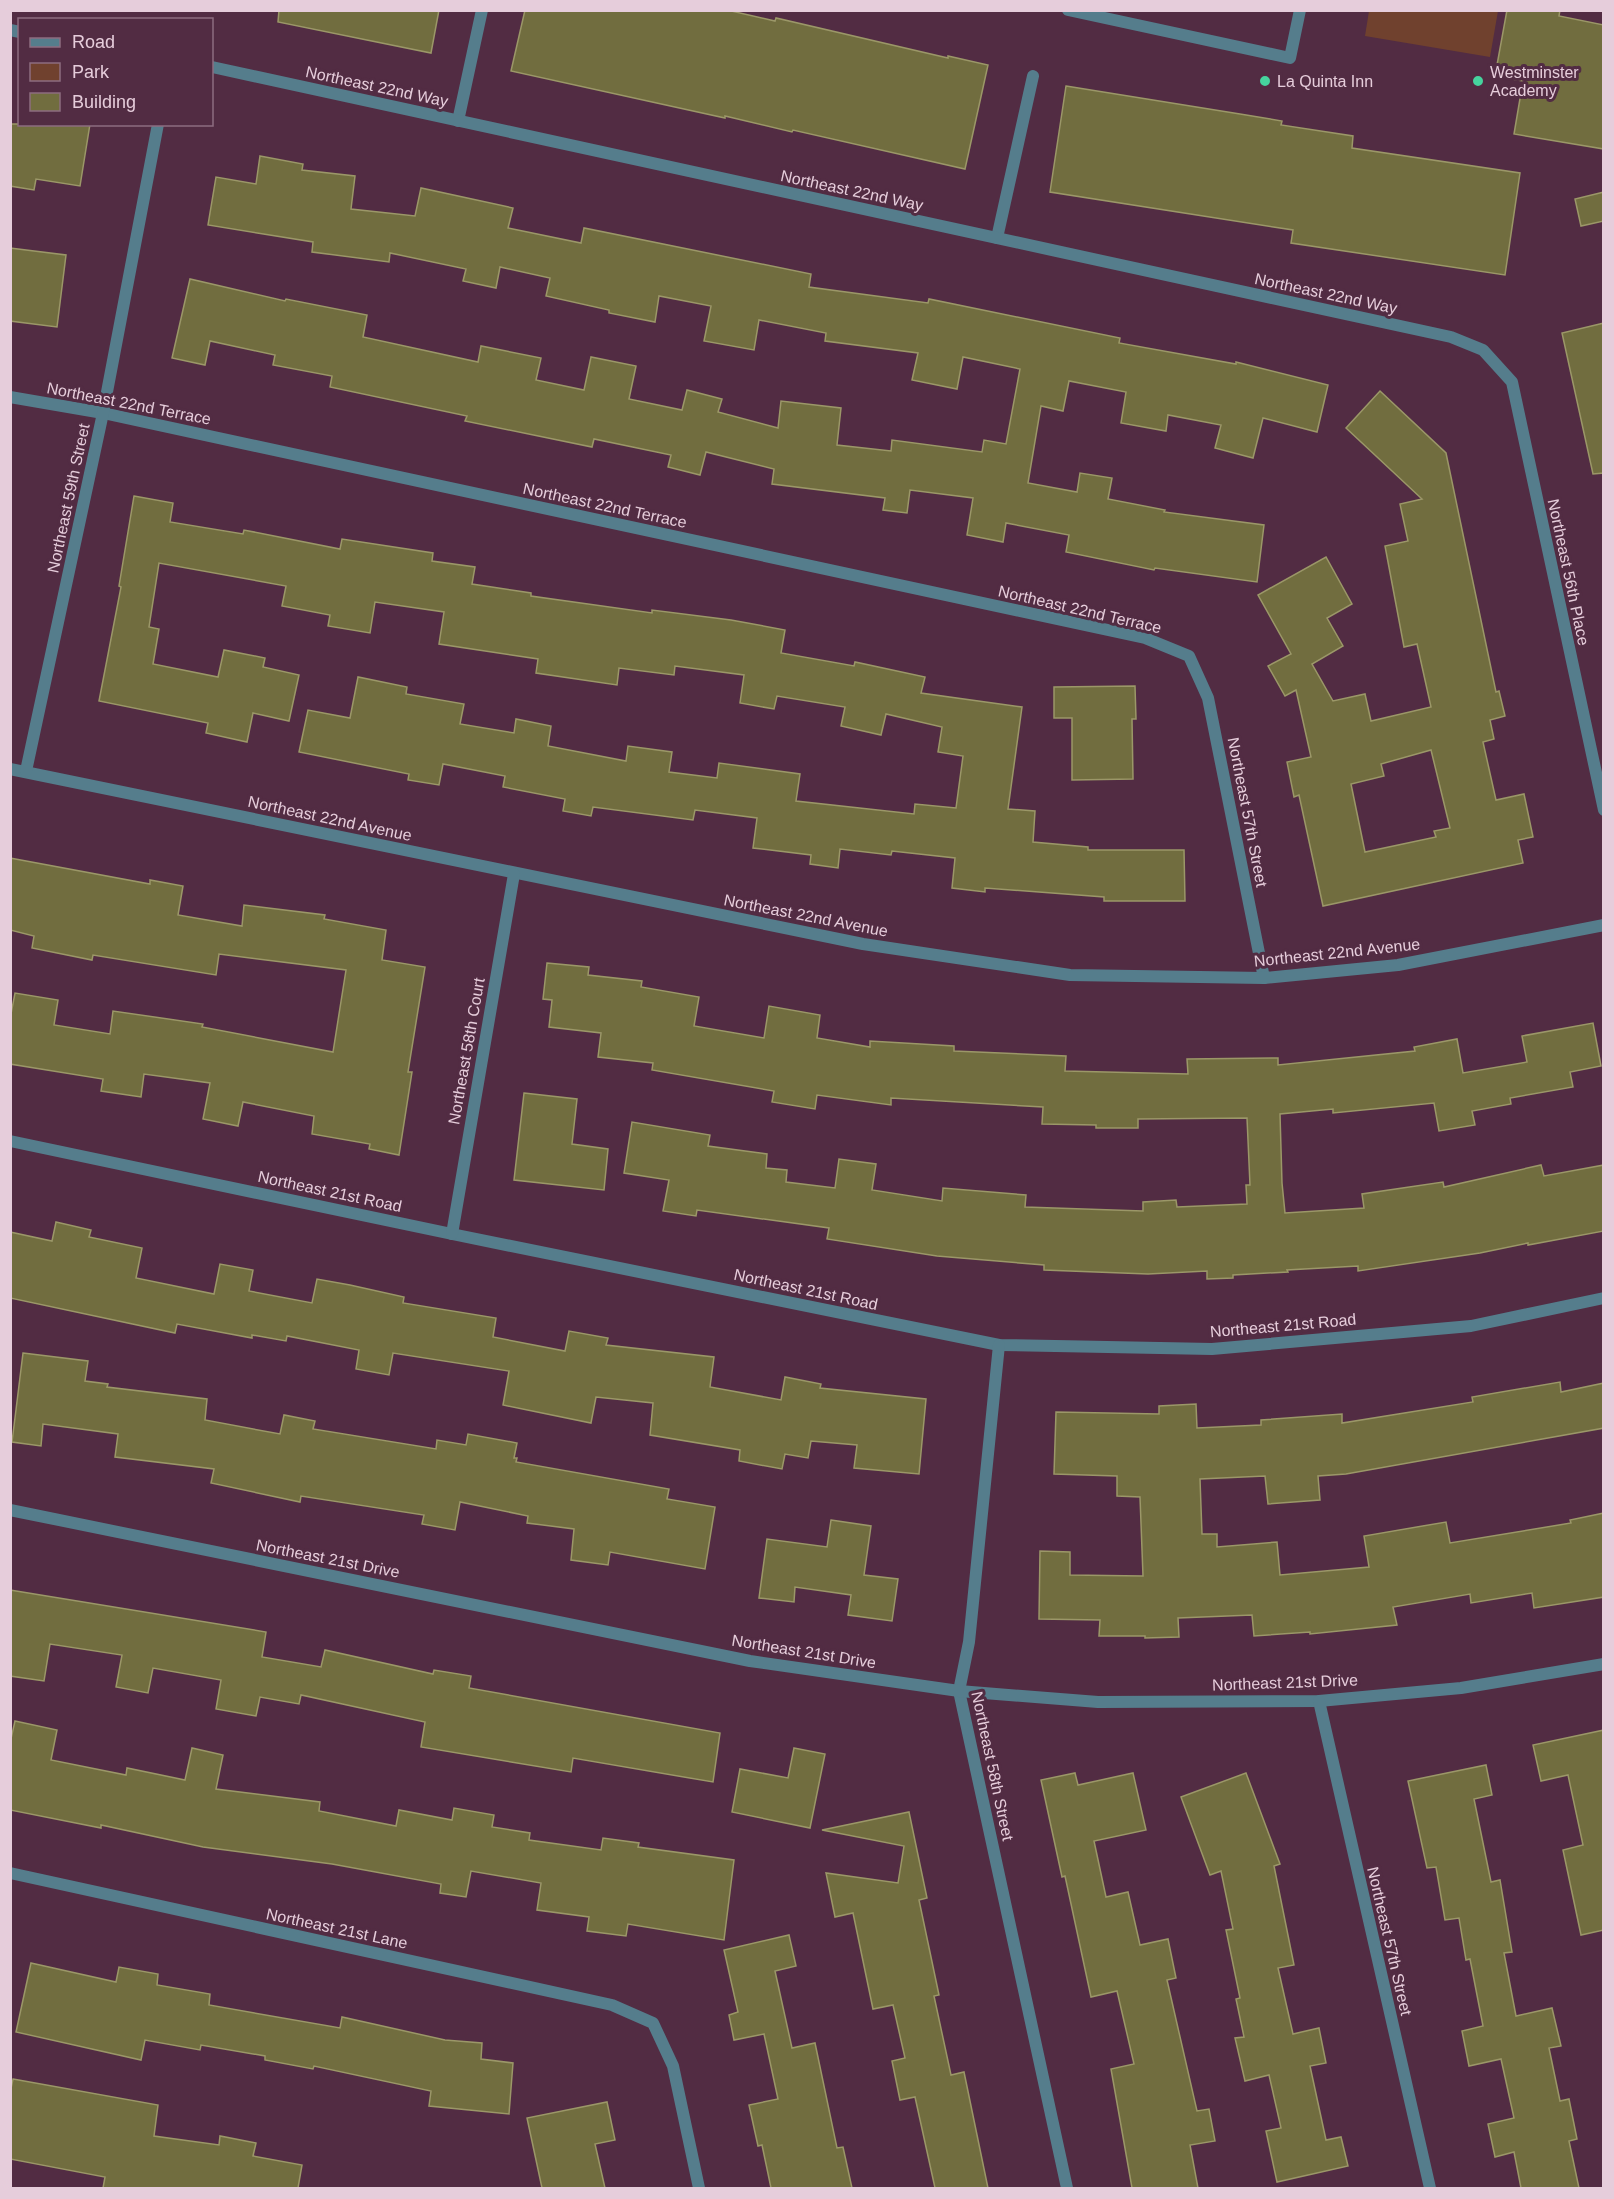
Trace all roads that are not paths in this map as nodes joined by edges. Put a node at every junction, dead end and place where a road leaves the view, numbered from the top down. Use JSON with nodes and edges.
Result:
{"nodes":[{"id":1,"x":482,"y":10,"type":"edge"},
{"id":2,"x":1068,"y":10,"type":"edge"},
{"id":3,"x":1300,"y":10,"type":"edge"},
{"id":4,"x":213,"y":67,"type":"edge"},
{"id":5,"x":1034,"y":76,"type":"dead end"},
{"id":6,"x":459,"y":121,"type":"junction"},
{"id":7,"x":158,"y":126,"type":"edge"},
{"id":8,"x":997,"y":238,"type":"junction"},
{"id":9,"x":1483,"y":350,"type":"joint"},
{"id":10,"x":10,"y":397,"type":"edge"},
{"id":11,"x":103,"y":413,"type":"junction"},
{"id":12,"x":1189,"y":656,"type":"joint"},
{"id":13,"x":10,"y":769,"type":"edge"},
{"id":14,"x":26,"y":771,"type":"junction"},
{"id":15,"x":1604,"y":810,"type":"edge"},
{"id":16,"x":514,"y":874,"type":"junction"},
{"id":17,"x":1604,"y":925,"type":"edge"},
{"id":18,"x":1264,"y":978,"type":"junction"},
{"id":19,"x":10,"y":1141,"type":"edge"},
{"id":20,"x":452,"y":1234,"type":"junction"},
{"id":21,"x":1604,"y":1298,"type":"edge"},
{"id":22,"x":999,"y":1345,"type":"junction"},
{"id":23,"x":10,"y":1510,"type":"edge"},
{"id":24,"x":1604,"y":1664,"type":"edge"},
{"id":25,"x":959,"y":1691,"type":"junction"},
{"id":26,"x":1319,"y":1701,"type":"junction"},
{"id":27,"x":10,"y":1873,"type":"edge"},
{"id":28,"x":699,"y":2188,"type":"edge"},
{"id":29,"x":1067,"y":2188,"type":"edge"},
{"id":30,"x":1430,"y":2188,"type":"edge"}],
"edges":[{"from":1,"to":6,"type":"street"},
{"from":2,"to":3,"type":"street"},
{"from":4,"to":6,"type":"street","name":"Northeast 22nd Way"},
{"from":5,"to":8,"type":"street"},
{"from":6,"to":8,"type":"street","name":"Northeast 22nd Way"},
{"from":7,"to":11,"type":"street","name":"Northeast 59th Street"},
{"from":8,"to":9,"type":"street","name":"Northeast 22nd Way"},
{"from":9,"to":15,"type":"street","name":"Northeast 56th Place"},
{"from":10,"to":11,"type":"street","name":"Northeast 22nd Terrace"},
{"from":11,"to":12,"type":"street","name":"Northeast 22nd Terrace"},
{"from":11,"to":14,"type":"street","name":"Northeast 59th Street"},
{"from":12,"to":18,"type":"street","name":"Northeast 57th Street"},
{"from":13,"to":14,"type":"street","name":"Northeast 22nd Avenue"},
{"from":14,"to":16,"type":"street","name":"Northeast 22nd Avenue"},
{"from":16,"to":18,"type":"street","name":"Northeast 22nd Avenue"},
{"from":16,"to":20,"type":"street","name":"Northeast 58th Court"},
{"from":17,"to":18,"type":"street","name":"Northeast 22nd Avenue"},
{"from":19,"to":20,"type":"street","name":"Northeast 21st Road"},
{"from":20,"to":22,"type":"street","name":"Northeast 21st Road"},
{"from":21,"to":22,"type":"street","name":"Northeast 21st Road"},
{"from":22,"to":25,"type":"street","name":"Northeast 58th Street"},
{"from":23,"to":25,"type":"street","name":"Northeast 21st Drive"},
{"from":24,"to":26,"type":"street","name":"Northeast 21st Drive"},
{"from":25,"to":26,"type":"street","name":"Northeast 21st Drive"},
{"from":25,"to":29,"type":"street","name":"Northeast 58th Street"},
{"from":26,"to":30,"type":"street","name":"Northeast 57th Street"},
{"from":27,"to":28,"type":"street","name":"Northeast 21st Lane"}]}
